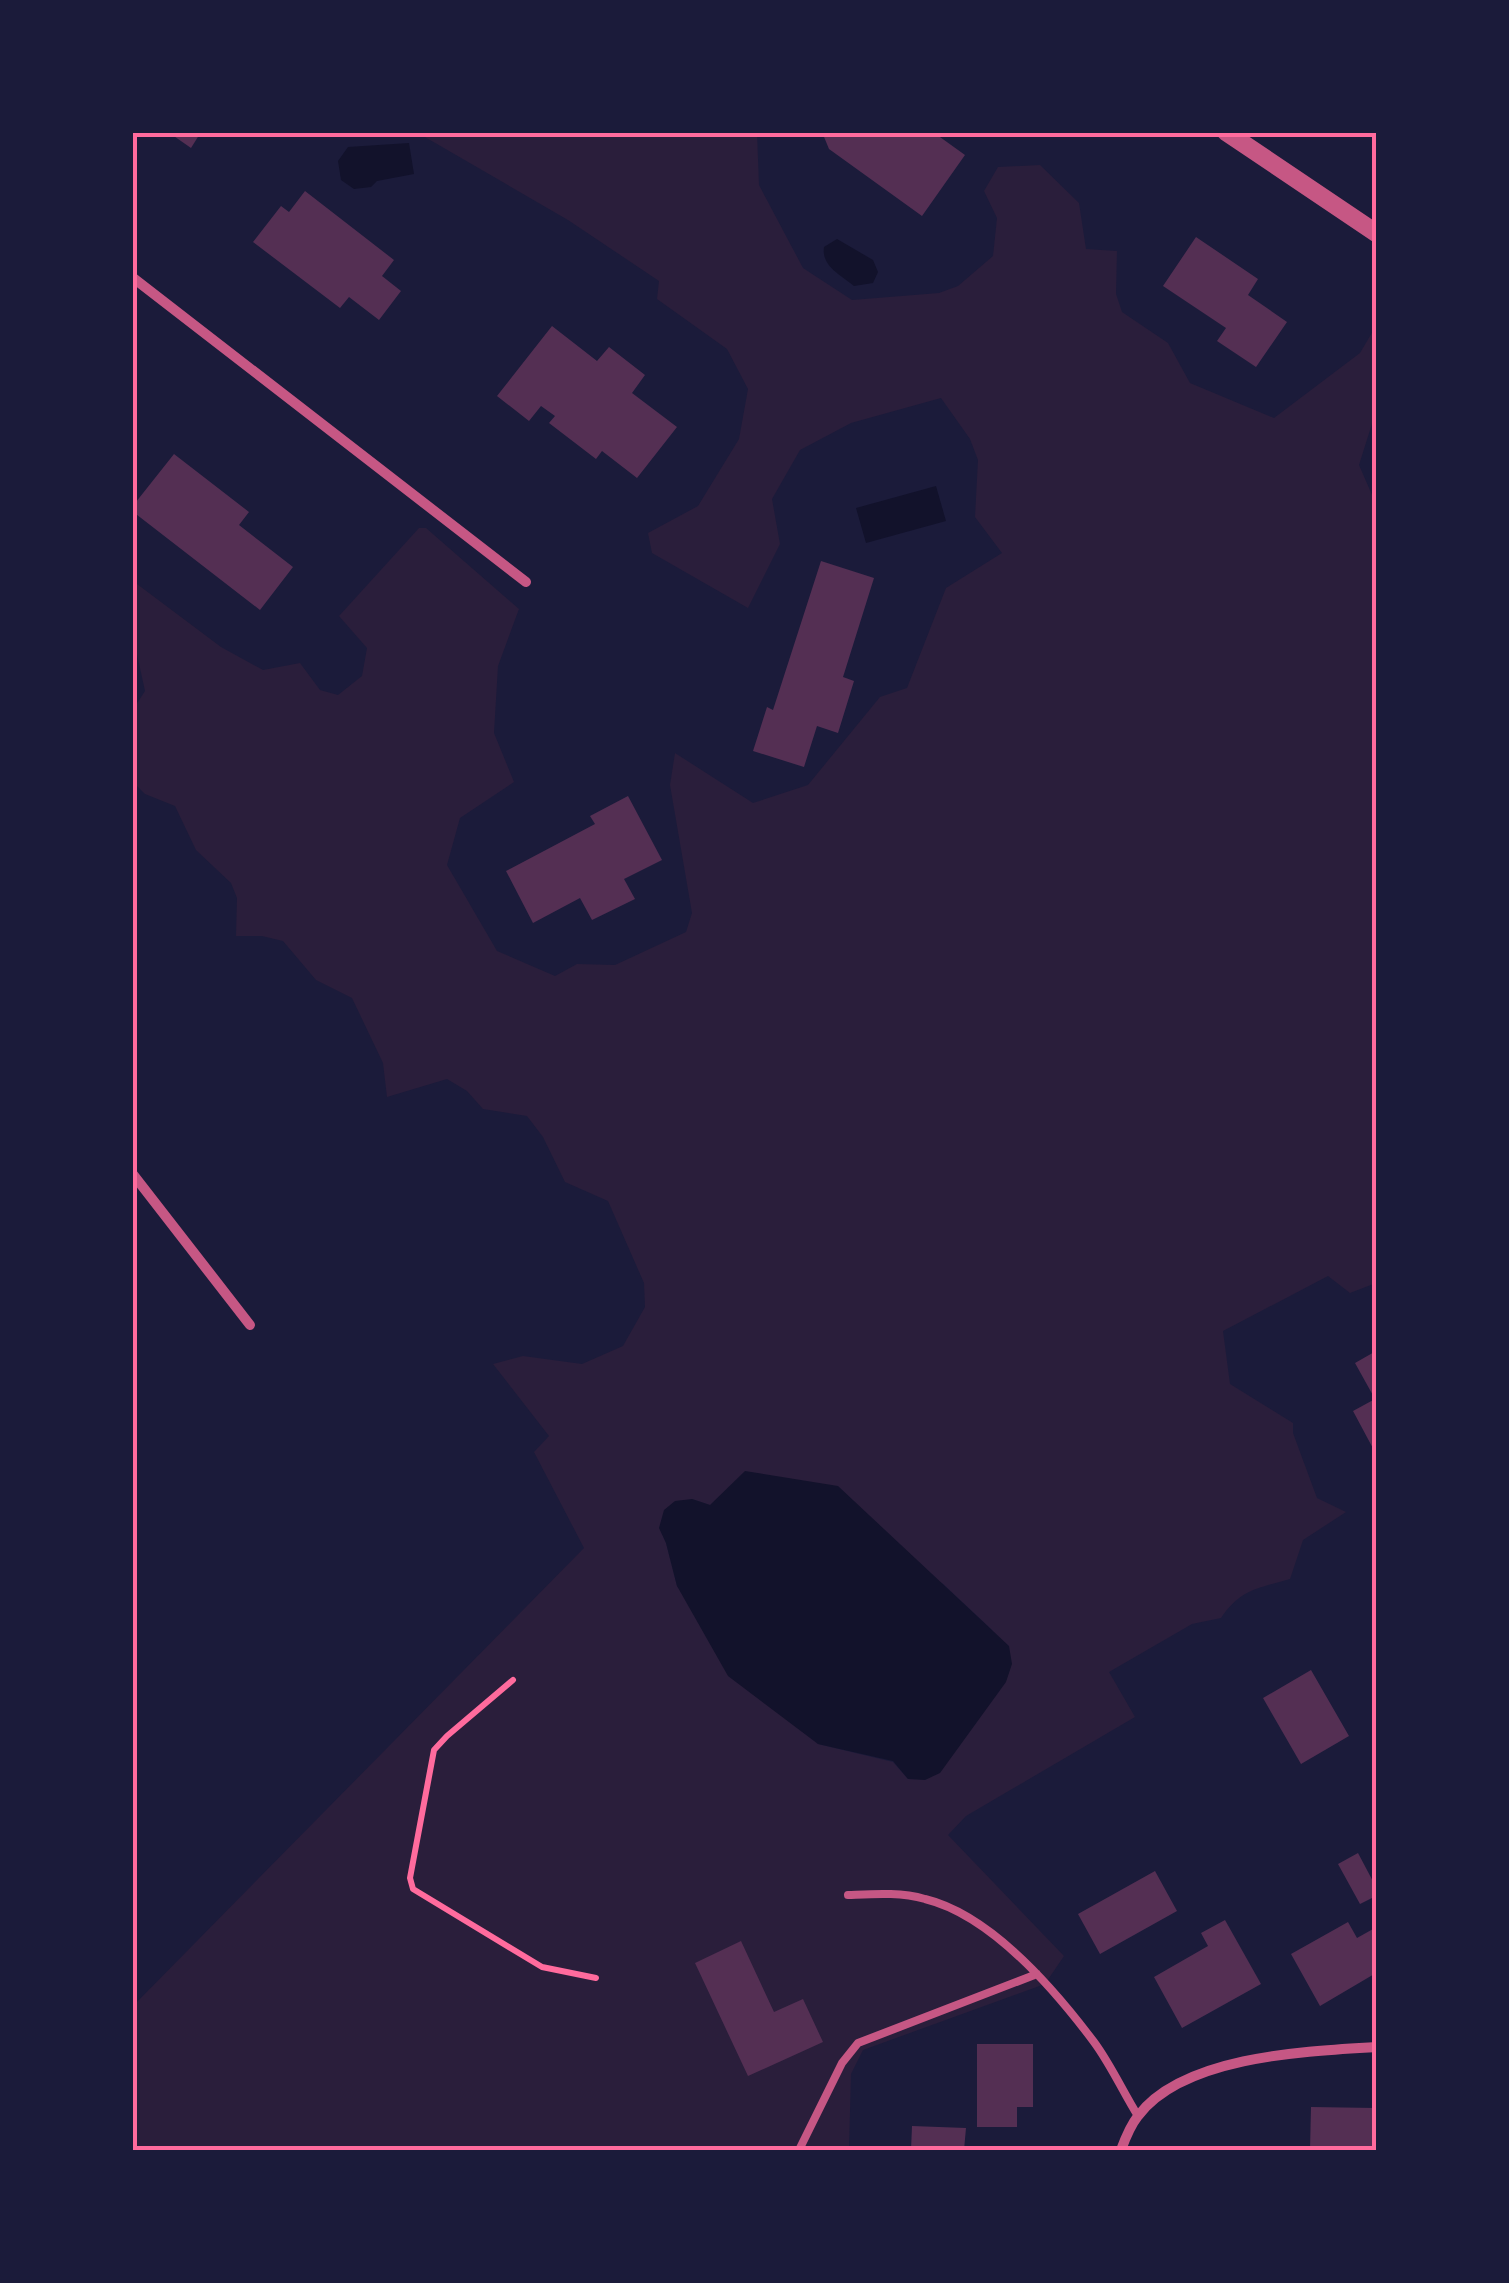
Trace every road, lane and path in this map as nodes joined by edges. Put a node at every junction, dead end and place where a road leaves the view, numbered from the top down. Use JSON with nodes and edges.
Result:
{"nodes":[{"id":1,"x":1226,"y":132,"type":"edge"},
{"id":2,"x":1376,"y":234,"type":"edge"},
{"id":3,"x":132,"y":277,"type":"edge"},
{"id":4,"x":526,"y":582,"type":"dead end"},
{"id":5,"x":132,"y":1174,"type":"edge"},
{"id":6,"x":250,"y":1325,"type":"dead end"},
{"id":7,"x":513,"y":1680,"type":"dead end"},
{"id":8,"x":848,"y":1895,"type":"dead end"},
{"id":9,"x":1037,"y":1974,"type":"junction"},
{"id":10,"x":596,"y":1978,"type":"dead end"},
{"id":11,"x":1376,"y":2047,"type":"edge"},
{"id":12,"x":1138,"y":2116,"type":"junction"},
{"id":13,"x":799,"y":2150,"type":"edge"},
{"id":14,"x":1121,"y":2150,"type":"edge"}],
"edges":[{"from":1,"to":2,"type":"street"},
{"from":3,"to":4,"type":"street"},
{"from":5,"to":6,"type":"street"},
{"from":7,"to":10,"type":"path"},
{"from":8,"to":9,"type":"lane"},
{"from":9,"to":12,"type":"lane"},
{"from":9,"to":13,"type":"lane"},
{"from":11,"to":12,"type":"street"},
{"from":12,"to":14,"type":"street"}]}
